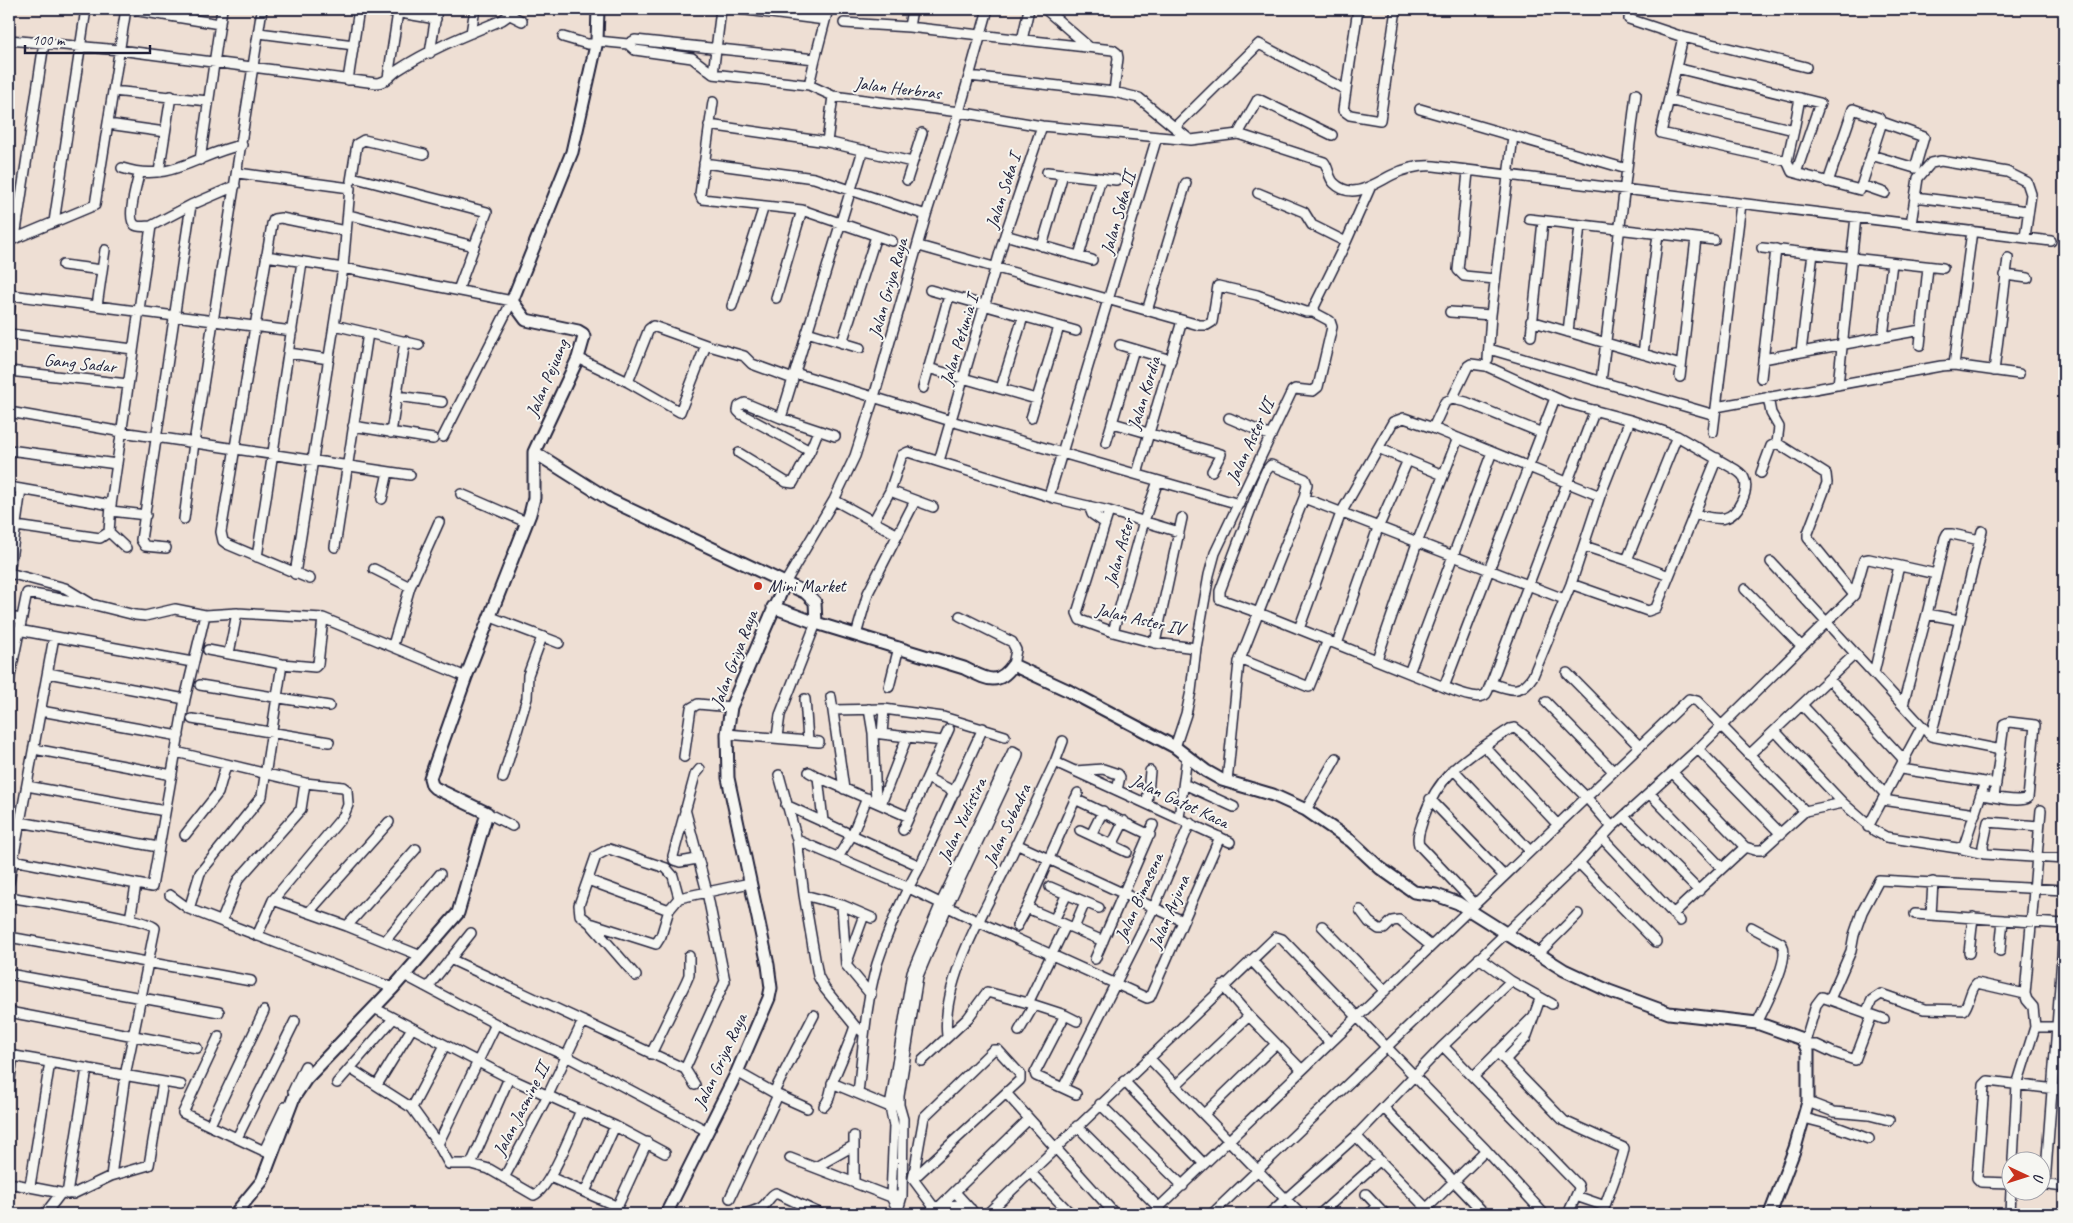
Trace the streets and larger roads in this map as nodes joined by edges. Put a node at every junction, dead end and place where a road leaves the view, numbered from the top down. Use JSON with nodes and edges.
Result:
{"nodes":[{"id":1,"x":83,"y":9,"type":"edge"},
{"id":2,"x":126,"y":9,"type":"edge"},
{"id":3,"x":222,"y":9,"type":"edge"},
{"id":4,"x":262,"y":9,"type":"edge"},
{"id":5,"x":359,"y":9,"type":"edge"},
{"id":6,"x":377,"y":9,"type":"edge"},
{"id":7,"x":437,"y":9,"type":"edge"},
{"id":8,"x":475,"y":9,"type":"edge"},
{"id":9,"x":598,"y":9,"type":"edge"},
{"id":10,"x":721,"y":9,"type":"edge"},
{"id":11,"x":739,"y":9,"type":"edge"},
{"id":12,"x":828,"y":9,"type":"edge"},
{"id":13,"x":912,"y":9,"type":"edge"},
{"id":14,"x":988,"y":9,"type":"edge"},
{"id":15,"x":1029,"y":9,"type":"edge"},
{"id":16,"x":1045,"y":9,"type":"edge"},
{"id":17,"x":1358,"y":9,"type":"edge"},
{"id":18,"x":1396,"y":9,"type":"edge"},
{"id":19,"x":1630,"y":9,"type":"edge"},
{"id":20,"x":749,"y":10,"type":"edge"},
{"id":21,"x":398,"y":12,"type":"junction"},
{"id":22,"x":512,"y":12,"type":"edge"},
{"id":23,"x":788,"y":12,"type":"edge"},
{"id":24,"x":184,"y":14,"type":"edge"},
{"id":25,"x":436,"y":19,"type":"junction"},
{"id":26,"x":522,"y":20,"type":"dead end"},
{"id":27,"x":825,"y":20,"type":"junction"},
{"id":28,"x":844,"y":23,"type":"dead end"},
{"id":29,"x":220,"y":24,"type":"junction"},
{"id":30,"x":909,"y":27,"type":"junction"},
{"id":31,"x":259,"y":33,"type":"junction"},
{"id":32,"x":471,"y":33,"type":"junction"},
{"id":33,"x":981,"y":35,"type":"junction"},
{"id":34,"x":1683,"y":37,"type":"junction"},
{"id":35,"x":563,"y":38,"type":"dead end"},
{"id":36,"x":9,"y":40,"type":"edge"},
{"id":37,"x":1022,"y":40,"type":"junction"},
{"id":38,"x":597,"y":41,"type":"junction"},
{"id":39,"x":44,"y":43,"type":"junction"},
{"id":40,"x":628,"y":44,"type":"junction"},
{"id":41,"x":354,"y":45,"type":"junction"},
{"id":42,"x":80,"y":47,"type":"junction"},
{"id":43,"x":694,"y":47,"type":"junction"},
{"id":44,"x":715,"y":48,"type":"junction"},
{"id":45,"x":1089,"y":48,"type":"junction"},
{"id":46,"x":120,"y":50,"type":"junction"},
{"id":47,"x":430,"y":52,"type":"junction"},
{"id":48,"x":692,"y":58,"type":"junction"},
{"id":49,"x":815,"y":60,"type":"junction"},
{"id":50,"x":213,"y":63,"type":"junction"},
{"id":51,"x":1806,"y":67,"type":"dead end"},
{"id":52,"x":255,"y":68,"type":"junction"},
{"id":53,"x":1676,"y":68,"type":"junction"},
{"id":54,"x":713,"y":74,"type":"junction"},
{"id":55,"x":969,"y":76,"type":"junction"},
{"id":56,"x":388,"y":78,"type":"junction"},
{"id":57,"x":348,"y":80,"type":"junction"},
{"id":58,"x":809,"y":85,"type":"junction"},
{"id":59,"x":1346,"y":90,"type":"junction"},
{"id":60,"x":113,"y":91,"type":"junction"},
{"id":61,"x":1114,"y":92,"type":"junction"},
{"id":62,"x":1636,"y":94,"type":"dead end"},
{"id":63,"x":171,"y":96,"type":"junction"},
{"id":64,"x":833,"y":96,"type":"junction"},
{"id":65,"x":1800,"y":98,"type":"junction"},
{"id":66,"x":1669,"y":100,"type":"junction"},
{"id":67,"x":208,"y":101,"type":"junction"},
{"id":68,"x":713,"y":102,"type":"dead end"},
{"id":69,"x":1420,"y":109,"type":"dead end"},
{"id":70,"x":959,"y":112,"type":"junction"},
{"id":71,"x":1882,"y":122,"type":"junction"},
{"id":72,"x":108,"y":124,"type":"junction"},
{"id":73,"x":709,"y":125,"type":"junction"},
{"id":74,"x":1042,"y":126,"type":"junction"},
{"id":75,"x":1175,"y":127,"type":"junction"},
{"id":76,"x":1794,"y":130,"type":"junction"},
{"id":77,"x":165,"y":132,"type":"junction"},
{"id":78,"x":922,"y":133,"type":"dead end"},
{"id":79,"x":1238,"y":134,"type":"junction"},
{"id":80,"x":1332,"y":135,"type":"dead end"},
{"id":81,"x":1513,"y":136,"type":"junction"},
{"id":82,"x":1157,"y":137,"type":"junction"},
{"id":83,"x":1191,"y":140,"type":"junction"},
{"id":84,"x":827,"y":142,"type":"junction"},
{"id":85,"x":242,"y":146,"type":"junction"},
{"id":86,"x":863,"y":150,"type":"junction"},
{"id":87,"x":424,"y":154,"type":"dead end"},
{"id":88,"x":1871,"y":154,"type":"junction"},
{"id":89,"x":200,"y":160,"type":"junction"},
{"id":90,"x":1787,"y":161,"type":"junction"},
{"id":91,"x":912,"y":162,"type":"junction"},
{"id":92,"x":704,"y":163,"type":"junction"},
{"id":93,"x":122,"y":168,"type":"dead end"},
{"id":94,"x":1627,"y":169,"type":"junction"},
{"id":95,"x":159,"y":172,"type":"junction"},
{"id":96,"x":238,"y":172,"type":"junction"},
{"id":97,"x":1047,"y":172,"type":"dead end"},
{"id":98,"x":1468,"y":172,"type":"junction"},
{"id":99,"x":1796,"y":173,"type":"junction"},
{"id":100,"x":139,"y":174,"type":"junction"},
{"id":101,"x":1063,"y":174,"type":"junction"},
{"id":102,"x":1508,"y":176,"type":"junction"},
{"id":103,"x":352,"y":177,"type":"junction"},
{"id":104,"x":1100,"y":178,"type":"junction"},
{"id":105,"x":907,"y":180,"type":"dead end"},
{"id":106,"x":1116,"y":180,"type":"dead end"},
{"id":107,"x":1828,"y":182,"type":"junction"},
{"id":108,"x":1186,"y":183,"type":"dead end"},
{"id":109,"x":1862,"y":185,"type":"junction"},
{"id":110,"x":236,"y":186,"type":"junction"},
{"id":111,"x":350,"y":188,"type":"junction"},
{"id":112,"x":850,"y":188,"type":"junction"},
{"id":113,"x":1370,"y":188,"type":"junction"},
{"id":114,"x":1625,"y":190,"type":"junction"},
{"id":115,"x":1258,"y":193,"type":"dead end"},
{"id":116,"x":1886,"y":193,"type":"dead end"},
{"id":117,"x":1915,"y":197,"type":"junction"},
{"id":118,"x":1741,"y":204,"type":"junction"},
{"id":119,"x":191,"y":205,"type":"junction"},
{"id":120,"x":764,"y":206,"type":"junction"},
{"id":121,"x":802,"y":210,"type":"junction"},
{"id":122,"x":2028,"y":211,"type":"junction"},
{"id":123,"x":348,"y":215,"type":"junction"},
{"id":124,"x":926,"y":215,"type":"junction"},
{"id":125,"x":1856,"y":217,"type":"junction"},
{"id":126,"x":1529,"y":219,"type":"dead end"},
{"id":127,"x":1542,"y":221,"type":"junction"},
{"id":128,"x":54,"y":222,"type":"junction"},
{"id":129,"x":840,"y":222,"type":"junction"},
{"id":130,"x":1911,"y":224,"type":"junction"},
{"id":131,"x":1580,"y":225,"type":"junction"},
{"id":132,"x":151,"y":226,"type":"junction"},
{"id":133,"x":1620,"y":230,"type":"junction"},
{"id":134,"x":345,"y":231,"type":"junction"},
{"id":135,"x":1972,"y":231,"type":"junction"},
{"id":136,"x":1658,"y":234,"type":"junction"},
{"id":137,"x":1005,"y":235,"type":"junction"},
{"id":138,"x":876,"y":236,"type":"junction"},
{"id":139,"x":1696,"y":238,"type":"junction"},
{"id":140,"x":2025,"y":238,"type":"junction"},
{"id":141,"x":12,"y":240,"type":"edge"},
{"id":142,"x":1714,"y":240,"type":"dead end"},
{"id":143,"x":2052,"y":240,"type":"dead end"},
{"id":144,"x":892,"y":241,"type":"dead end"},
{"id":145,"x":1346,"y":242,"type":"junction"},
{"id":146,"x":474,"y":246,"type":"junction"},
{"id":147,"x":919,"y":246,"type":"junction"},
{"id":148,"x":1042,"y":246,"type":"junction"},
{"id":149,"x":1762,"y":248,"type":"dead end"},
{"id":150,"x":1776,"y":249,"type":"junction"},
{"id":151,"x":105,"y":250,"type":"dead end"},
{"id":152,"x":1813,"y":253,"type":"junction"},
{"id":153,"x":266,"y":256,"type":"junction"},
{"id":154,"x":1079,"y":256,"type":"junction"},
{"id":155,"x":1852,"y":258,"type":"junction"},
{"id":156,"x":2008,"y":258,"type":"dead end"},
{"id":157,"x":1092,"y":260,"type":"dead end"},
{"id":158,"x":302,"y":262,"type":"junction"},
{"id":159,"x":1892,"y":262,"type":"junction"},
{"id":160,"x":63,"y":265,"type":"dead end"},
{"id":161,"x":1928,"y":266,"type":"junction"},
{"id":162,"x":343,"y":268,"type":"junction"},
{"id":163,"x":997,"y":268,"type":"junction"},
{"id":164,"x":1943,"y":268,"type":"dead end"},
{"id":165,"x":102,"y":270,"type":"junction"},
{"id":166,"x":2005,"y":275,"type":"junction"},
{"id":167,"x":2028,"y":278,"type":"dead end"},
{"id":168,"x":1495,"y":279,"type":"junction"},
{"id":169,"x":458,"y":290,"type":"junction"},
{"id":170,"x":930,"y":290,"type":"dead end"},
{"id":171,"x":10,"y":295,"type":"edge"},
{"id":172,"x":949,"y":296,"type":"junction"},
{"id":173,"x":776,"y":298,"type":"dead end"},
{"id":174,"x":1109,"y":299,"type":"junction"},
{"id":175,"x":512,"y":301,"type":"junction"},
{"id":176,"x":97,"y":306,"type":"junction"},
{"id":177,"x":732,"y":306,"type":"dead end"},
{"id":178,"x":986,"y":306,"type":"junction"},
{"id":179,"x":139,"y":310,"type":"junction"},
{"id":180,"x":1147,"y":311,"type":"junction"},
{"id":181,"x":1314,"y":312,"type":"junction"},
{"id":182,"x":1450,"y":312,"type":"dead end"},
{"id":183,"x":9,"y":313,"type":"edge"},
{"id":184,"x":1491,"y":315,"type":"junction"},
{"id":185,"x":175,"y":316,"type":"junction"},
{"id":186,"x":1023,"y":317,"type":"junction"},
{"id":187,"x":1182,"y":321,"type":"junction"},
{"id":188,"x":1531,"y":321,"type":"junction"},
{"id":189,"x":214,"y":322,"type":"junction"},
{"id":190,"x":334,"y":325,"type":"junction"},
{"id":191,"x":255,"y":326,"type":"junction"},
{"id":192,"x":1059,"y":327,"type":"junction"},
{"id":193,"x":1921,"y":330,"type":"junction"},
{"id":194,"x":292,"y":331,"type":"junction"},
{"id":195,"x":1076,"y":331,"type":"dead end"},
{"id":196,"x":807,"y":332,"type":"junction"},
{"id":197,"x":1568,"y":332,"type":"junction"},
{"id":198,"x":368,"y":333,"type":"junction"},
{"id":199,"x":9,"y":334,"type":"edge"},
{"id":200,"x":1531,"y":336,"type":"dead end"},
{"id":201,"x":1883,"y":337,"type":"junction"},
{"id":202,"x":405,"y":341,"type":"junction"},
{"id":203,"x":842,"y":343,"type":"junction"},
{"id":204,"x":1606,"y":343,"type":"junction"},
{"id":205,"x":1120,"y":344,"type":"dead end"},
{"id":206,"x":419,"y":345,"type":"dead end"},
{"id":207,"x":706,"y":345,"type":"junction"},
{"id":208,"x":1841,"y":345,"type":"junction"},
{"id":209,"x":1920,"y":345,"type":"dead end"},
{"id":210,"x":860,"y":348,"type":"dead end"},
{"id":211,"x":134,"y":349,"type":"junction"},
{"id":212,"x":1134,"y":349,"type":"junction"},
{"id":213,"x":1489,"y":349,"type":"junction"},
{"id":214,"x":1800,"y":352,"type":"junction"},
{"id":215,"x":289,"y":353,"type":"junction"},
{"id":216,"x":1643,"y":354,"type":"junction"},
{"id":217,"x":578,"y":358,"type":"junction"},
{"id":218,"x":329,"y":359,"type":"junction"},
{"id":219,"x":1488,"y":359,"type":"dead end"},
{"id":220,"x":1171,"y":360,"type":"junction"},
{"id":221,"x":1764,"y":360,"type":"junction"},
{"id":222,"x":1681,"y":365,"type":"junction"},
{"id":223,"x":1954,"y":366,"type":"junction"},
{"id":224,"x":928,"y":368,"type":"junction"},
{"id":225,"x":9,"y":371,"type":"edge"},
{"id":226,"x":1994,"y":371,"type":"junction"},
{"id":227,"x":2019,"y":374,"type":"dead end"},
{"id":228,"x":794,"y":376,"type":"junction"},
{"id":229,"x":1680,"y":377,"type":"dead end"},
{"id":230,"x":964,"y":378,"type":"junction"},
{"id":231,"x":1761,"y":378,"type":"dead end"},
{"id":232,"x":628,"y":382,"type":"junction"},
{"id":233,"x":1601,"y":382,"type":"junction"},
{"id":234,"x":128,"y":384,"type":"junction"},
{"id":235,"x":1838,"y":385,"type":"junction"},
{"id":236,"x":923,"y":388,"type":"dead end"},
{"id":237,"x":1001,"y":388,"type":"junction"},
{"id":238,"x":397,"y":396,"type":"junction"},
{"id":239,"x":874,"y":397,"type":"junction"},
{"id":240,"x":1768,"y":397,"type":"junction"},
{"id":241,"x":1555,"y":398,"type":"junction"},
{"id":242,"x":1036,"y":399,"type":"junction"},
{"id":243,"x":1452,"y":399,"type":"junction"},
{"id":244,"x":442,"y":402,"type":"dead end"},
{"id":245,"x":1594,"y":410,"type":"junction"},
{"id":246,"x":1716,"y":411,"type":"junction"},
{"id":247,"x":9,"y":412,"type":"edge"},
{"id":248,"x":781,"y":418,"type":"junction"},
{"id":249,"x":1032,"y":418,"type":"dead end"},
{"id":250,"x":1229,"y":418,"type":"dead end"},
{"id":251,"x":1630,"y":420,"type":"junction"},
{"id":252,"x":951,"y":421,"type":"junction"},
{"id":253,"x":1113,"y":423,"type":"junction"},
{"id":254,"x":353,"y":426,"type":"junction"},
{"id":255,"x":1433,"y":428,"type":"junction"},
{"id":256,"x":818,"y":430,"type":"junction"},
{"id":257,"x":122,"y":432,"type":"junction"},
{"id":258,"x":1149,"y":432,"type":"junction"},
{"id":259,"x":1713,"y":432,"type":"dead end"},
{"id":260,"x":391,"y":433,"type":"junction"},
{"id":261,"x":1542,"y":433,"type":"junction"},
{"id":262,"x":443,"y":436,"type":"dead end"},
{"id":263,"x":836,"y":436,"type":"dead end"},
{"id":264,"x":1271,"y":436,"type":"junction"},
{"id":265,"x":1677,"y":436,"type":"junction"},
{"id":266,"x":157,"y":437,"type":"junction"},
{"id":267,"x":1458,"y":438,"type":"junction"},
{"id":268,"x":433,"y":439,"type":"dead end"},
{"id":269,"x":194,"y":443,"type":"junction"},
{"id":270,"x":1106,"y":443,"type":"dead end"},
{"id":271,"x":1778,"y":443,"type":"junction"},
{"id":272,"x":1378,"y":448,"type":"junction"},
{"id":273,"x":236,"y":449,"type":"junction"},
{"id":274,"x":9,"y":450,"type":"edge"},
{"id":275,"x":810,"y":451,"type":"junction"},
{"id":276,"x":534,"y":452,"type":"junction"},
{"id":277,"x":1492,"y":452,"type":"junction"},
{"id":278,"x":739,"y":453,"type":"dead end"},
{"id":279,"x":1063,"y":453,"type":"junction"},
{"id":280,"x":274,"y":455,"type":"junction"},
{"id":281,"x":1717,"y":458,"type":"junction"},
{"id":282,"x":313,"y":460,"type":"junction"},
{"id":283,"x":1408,"y":460,"type":"junction"},
{"id":284,"x":939,"y":461,"type":"junction"},
{"id":285,"x":117,"y":464,"type":"junction"},
{"id":286,"x":347,"y":465,"type":"junction"},
{"id":287,"x":1529,"y":467,"type":"junction"},
{"id":288,"x":1212,"y":471,"type":"dead end"},
{"id":289,"x":388,"y":472,"type":"junction"},
{"id":290,"x":1761,"y":473,"type":"dead end"},
{"id":291,"x":1137,"y":474,"type":"junction"},
{"id":292,"x":410,"y":475,"type":"dead end"},
{"id":293,"x":1443,"y":475,"type":"junction"},
{"id":294,"x":1158,"y":481,"type":"junction"},
{"id":295,"x":1566,"y":482,"type":"junction"},
{"id":296,"x":9,"y":487,"type":"edge"},
{"id":297,"x":21,"y":489,"type":"junction"},
{"id":298,"x":890,"y":492,"type":"junction"},
{"id":299,"x":461,"y":494,"type":"dead end"},
{"id":300,"x":1049,"y":496,"type":"junction"},
{"id":301,"x":1600,"y":496,"type":"junction"},
{"id":302,"x":1304,"y":498,"type":"junction"},
{"id":303,"x":382,"y":499,"type":"dead end"},
{"id":304,"x":834,"y":500,"type":"junction"},
{"id":305,"x":915,"y":501,"type":"junction"},
{"id":306,"x":1239,"y":504,"type":"junction"},
{"id":307,"x":1089,"y":506,"type":"junction"},
{"id":308,"x":933,"y":507,"type":"dead end"},
{"id":309,"x":111,"y":508,"type":"junction"},
{"id":310,"x":1108,"y":511,"type":"junction"},
{"id":311,"x":1341,"y":513,"type":"junction"},
{"id":312,"x":1694,"y":514,"type":"junction"},
{"id":313,"x":146,"y":515,"type":"junction"},
{"id":314,"x":1182,"y":518,"type":"dead end"},
{"id":315,"x":184,"y":519,"type":"dead end"},
{"id":316,"x":1144,"y":521,"type":"junction"},
{"id":317,"x":439,"y":522,"type":"dead end"},
{"id":318,"x":526,"y":522,"type":"junction"},
{"id":319,"x":873,"y":522,"type":"junction"},
{"id":320,"x":1105,"y":523,"type":"junction"},
{"id":321,"x":16,"y":526,"type":"junction"},
{"id":322,"x":1378,"y":528,"type":"junction"},
{"id":323,"x":1982,"y":531,"type":"dead end"},
{"id":324,"x":109,"y":532,"type":"junction"},
{"id":325,"x":1179,"y":532,"type":"junction"},
{"id":326,"x":898,"y":535,"type":"junction"},
{"id":327,"x":1980,"y":540,"type":"junction"},
{"id":328,"x":1418,"y":543,"type":"junction"},
{"id":329,"x":1584,"y":546,"type":"junction"},
{"id":330,"x":334,"y":547,"type":"dead end"},
{"id":331,"x":126,"y":548,"type":"dead end"},
{"id":332,"x":166,"y":548,"type":"dead end"},
{"id":333,"x":1453,"y":556,"type":"junction"},
{"id":334,"x":257,"y":557,"type":"junction"},
{"id":335,"x":1627,"y":560,"type":"junction"},
{"id":336,"x":1771,"y":562,"type":"dead end"},
{"id":337,"x":1900,"y":566,"type":"junction"},
{"id":338,"x":374,"y":569,"type":"dead end"},
{"id":339,"x":1488,"y":570,"type":"junction"},
{"id":340,"x":9,"y":573,"type":"edge"},
{"id":341,"x":295,"y":574,"type":"junction"},
{"id":342,"x":1936,"y":574,"type":"junction"},
{"id":343,"x":1668,"y":576,"type":"junction"},
{"id":344,"x":29,"y":578,"type":"junction"},
{"id":345,"x":310,"y":579,"type":"dead end"},
{"id":346,"x":785,"y":583,"type":"junction"},
{"id":347,"x":1571,"y":584,"type":"junction"},
{"id":348,"x":1528,"y":585,"type":"junction"},
{"id":349,"x":410,"y":587,"type":"junction"},
{"id":350,"x":1746,"y":589,"type":"dead end"},
{"id":351,"x":27,"y":593,"type":"junction"},
{"id":352,"x":1854,"y":596,"type":"junction"},
{"id":353,"x":1564,"y":599,"type":"junction"},
{"id":354,"x":94,"y":605,"type":"junction"},
{"id":355,"x":773,"y":607,"type":"junction"},
{"id":356,"x":237,"y":613,"type":"junction"},
{"id":357,"x":1259,"y":613,"type":"junction"},
{"id":358,"x":1927,"y":614,"type":"junction"},
{"id":359,"x":205,"y":615,"type":"junction"},
{"id":360,"x":960,"y":616,"type":"dead end"},
{"id":361,"x":9,"y":617,"type":"edge"},
{"id":362,"x":491,"y":617,"type":"junction"},
{"id":363,"x":323,"y":618,"type":"junction"},
{"id":364,"x":21,"y":619,"type":"junction"},
{"id":365,"x":1959,"y":620,"type":"junction"},
{"id":366,"x":1827,"y":621,"type":"junction"},
{"id":367,"x":816,"y":623,"type":"junction"},
{"id":368,"x":1298,"y":629,"type":"junction"},
{"id":369,"x":18,"y":630,"type":"junction"},
{"id":370,"x":1113,"y":632,"type":"junction"},
{"id":371,"x":856,"y":635,"type":"junction"},
{"id":372,"x":54,"y":637,"type":"junction"},
{"id":373,"x":542,"y":637,"type":"junction"},
{"id":374,"x":1328,"y":640,"type":"junction"},
{"id":375,"x":558,"y":643,"type":"dead end"},
{"id":376,"x":1155,"y":643,"type":"junction"},
{"id":377,"x":1337,"y":644,"type":"junction"},
{"id":378,"x":393,"y":645,"type":"junction"},
{"id":379,"x":1801,"y":646,"type":"junction"},
{"id":380,"x":899,"y":647,"type":"junction"},
{"id":381,"x":1196,"y":648,"type":"junction"},
{"id":382,"x":208,"y":650,"type":"dead end"},
{"id":383,"x":229,"y":653,"type":"junction"},
{"id":384,"x":1856,"y":654,"type":"junction"},
{"id":385,"x":1240,"y":659,"type":"junction"},
{"id":386,"x":1377,"y":659,"type":"junction"},
{"id":387,"x":192,"y":662,"type":"junction"},
{"id":388,"x":282,"y":664,"type":"junction"},
{"id":389,"x":1013,"y":665,"type":"junction"},
{"id":390,"x":48,"y":673,"type":"junction"},
{"id":391,"x":1409,"y":673,"type":"junction"},
{"id":392,"x":1567,"y":673,"type":"dead end"},
{"id":393,"x":1874,"y":673,"type":"junction"},
{"id":394,"x":466,"y":677,"type":"junction"},
{"id":395,"x":1829,"y":679,"type":"junction"},
{"id":396,"x":9,"y":681,"type":"edge"},
{"id":397,"x":1491,"y":683,"type":"junction"},
{"id":398,"x":200,"y":685,"type":"dead end"},
{"id":399,"x":889,"y":687,"type":"dead end"},
{"id":400,"x":1444,"y":687,"type":"junction"},
{"id":401,"x":278,"y":697,"type":"junction"},
{"id":402,"x":831,"y":697,"type":"dead end"},
{"id":403,"x":185,"y":699,"type":"junction"},
{"id":404,"x":805,"y":699,"type":"dead end"},
{"id":405,"x":1546,"y":702,"type":"dead end"},
{"id":406,"x":1802,"y":705,"type":"junction"},
{"id":407,"x":1903,"y":705,"type":"junction"},
{"id":408,"x":329,"y":706,"type":"dead end"},
{"id":409,"x":731,"y":707,"type":"junction"},
{"id":410,"x":869,"y":709,"type":"junction"},
{"id":411,"x":884,"y":709,"type":"junction"},
{"id":412,"x":41,"y":710,"type":"junction"},
{"id":413,"x":833,"y":710,"type":"junction"},
{"id":414,"x":192,"y":719,"type":"dead end"},
{"id":415,"x":1721,"y":726,"type":"junction"},
{"id":416,"x":1922,"y":726,"type":"junction"},
{"id":417,"x":983,"y":728,"type":"junction"},
{"id":418,"x":949,"y":729,"type":"dead end"},
{"id":419,"x":1775,"y":730,"type":"junction"},
{"id":420,"x":271,"y":732,"type":"junction"},
{"id":421,"x":727,"y":734,"type":"junction"},
{"id":422,"x":878,"y":734,"type":"junction"},
{"id":423,"x":179,"y":736,"type":"junction"},
{"id":424,"x":1005,"y":736,"type":"dead end"},
{"id":425,"x":1931,"y":736,"type":"junction"},
{"id":426,"x":777,"y":737,"type":"junction"},
{"id":427,"x":907,"y":737,"type":"junction"},
{"id":428,"x":808,"y":740,"type":"junction"},
{"id":429,"x":943,"y":741,"type":"junction"},
{"id":430,"x":1063,"y":741,"type":"dead end"},
{"id":431,"x":329,"y":742,"type":"dead end"},
{"id":432,"x":819,"y":742,"type":"dead end"},
{"id":433,"x":1639,"y":746,"type":"junction"},
{"id":434,"x":1175,"y":747,"type":"junction"},
{"id":435,"x":1484,"y":747,"type":"junction"},
{"id":436,"x":34,"y":749,"type":"junction"},
{"id":437,"x":1698,"y":749,"type":"junction"},
{"id":438,"x":2001,"y":750,"type":"junction"},
{"id":439,"x":176,"y":752,"type":"junction"},
{"id":440,"x":1015,"y":754,"type":"dead end"},
{"id":441,"x":1749,"y":755,"type":"junction"},
{"id":442,"x":1187,"y":756,"type":"junction"},
{"id":443,"x":684,"y":757,"type":"dead end"},
{"id":444,"x":1336,"y":758,"type":"dead end"},
{"id":445,"x":1055,"y":762,"type":"junction"},
{"id":446,"x":226,"y":764,"type":"junction"},
{"id":447,"x":1903,"y":765,"type":"junction"},
{"id":448,"x":700,"y":768,"type":"dead end"},
{"id":449,"x":1453,"y":769,"type":"junction"},
{"id":450,"x":1075,"y":771,"type":"junction"},
{"id":451,"x":1150,"y":771,"type":"dead end"},
{"id":452,"x":1613,"y":771,"type":"junction"},
{"id":453,"x":1673,"y":773,"type":"junction"},
{"id":454,"x":265,"y":774,"type":"junction"},
{"id":455,"x":779,"y":774,"type":"dead end"},
{"id":456,"x":172,"y":775,"type":"junction"},
{"id":457,"x":503,"y":778,"type":"dead end"},
{"id":458,"x":927,"y":778,"type":"junction"},
{"id":459,"x":1228,"y":782,"type":"junction"},
{"id":460,"x":1985,"y":782,"type":"junction"},
{"id":461,"x":305,"y":783,"type":"junction"},
{"id":462,"x":1184,"y":784,"type":"junction"},
{"id":463,"x":1996,"y":784,"type":"junction"},
{"id":464,"x":27,"y":786,"type":"junction"},
{"id":465,"x":844,"y":789,"type":"junction"},
{"id":466,"x":1117,"y":790,"type":"junction"},
{"id":467,"x":955,"y":792,"type":"junction"},
{"id":468,"x":1650,"y":794,"type":"junction"},
{"id":469,"x":1982,"y":795,"type":"junction"},
{"id":470,"x":1994,"y":797,"type":"junction"},
{"id":471,"x":1587,"y":798,"type":"junction"},
{"id":472,"x":1885,"y":798,"type":"junction"},
{"id":473,"x":1430,"y":799,"type":"junction"},
{"id":474,"x":875,"y":802,"type":"junction"},
{"id":475,"x":1843,"y":803,"type":"junction"},
{"id":476,"x":1147,"y":804,"type":"junction"},
{"id":477,"x":786,"y":805,"type":"junction"},
{"id":478,"x":1234,"y":807,"type":"dead end"},
{"id":479,"x":685,"y":809,"type":"junction"},
{"id":480,"x":1306,"y":810,"type":"junction"},
{"id":481,"x":2041,"y":810,"type":"dead end"},
{"id":482,"x":165,"y":811,"type":"junction"},
{"id":483,"x":1103,"y":811,"type":"junction"},
{"id":484,"x":1805,"y":811,"type":"junction"},
{"id":485,"x":487,"y":814,"type":"junction"},
{"id":486,"x":1624,"y":816,"type":"junction"},
{"id":487,"x":909,"y":817,"type":"junction"},
{"id":488,"x":1974,"y":817,"type":"junction"},
{"id":489,"x":1180,"y":818,"type":"junction"},
{"id":490,"x":823,"y":821,"type":"junction"},
{"id":491,"x":20,"y":822,"type":"junction"},
{"id":492,"x":389,"y":822,"type":"dead end"},
{"id":493,"x":1124,"y":822,"type":"junction"},
{"id":494,"x":1988,"y":822,"type":"junction"},
{"id":495,"x":1190,"y":823,"type":"junction"},
{"id":496,"x":1558,"y":824,"type":"junction"},
{"id":497,"x":1154,"y":825,"type":"dead end"},
{"id":498,"x":512,"y":826,"type":"dead end"},
{"id":499,"x":2039,"y":826,"type":"junction"},
{"id":500,"x":1612,"y":827,"type":"junction"},
{"id":501,"x":1868,"y":827,"type":"junction"},
{"id":502,"x":903,"y":830,"type":"dead end"},
{"id":503,"x":1080,"y":830,"type":"dead end"},
{"id":504,"x":1150,"y":834,"type":"junction"},
{"id":505,"x":1781,"y":834,"type":"junction"},
{"id":506,"x":185,"y":835,"type":"dead end"},
{"id":507,"x":852,"y":835,"type":"junction"},
{"id":508,"x":1091,"y":835,"type":"junction"},
{"id":509,"x":1220,"y":837,"type":"junction"},
{"id":510,"x":1602,"y":838,"type":"junction"},
{"id":511,"x":797,"y":840,"type":"junction"},
{"id":512,"x":1230,"y":842,"type":"dead end"},
{"id":513,"x":1016,"y":844,"type":"junction"},
{"id":514,"x":1112,"y":845,"type":"junction"},
{"id":515,"x":158,"y":847,"type":"junction"},
{"id":516,"x":1745,"y":847,"type":"junction"},
{"id":517,"x":1957,"y":848,"type":"junction"},
{"id":518,"x":416,"y":849,"type":"dead end"},
{"id":519,"x":1530,"y":851,"type":"junction"},
{"id":520,"x":1127,"y":852,"type":"dead end"},
{"id":521,"x":1984,"y":854,"type":"junction"},
{"id":522,"x":838,"y":857,"type":"junction"},
{"id":523,"x":2037,"y":857,"type":"junction"},
{"id":524,"x":697,"y":859,"type":"junction"},
{"id":525,"x":1048,"y":859,"type":"junction"},
{"id":526,"x":2064,"y":859,"type":"edge"},
{"id":527,"x":13,"y":860,"type":"junction"},
{"id":528,"x":1579,"y":862,"type":"junction"},
{"id":529,"x":920,"y":866,"type":"junction"},
{"id":530,"x":1722,"y":868,"type":"junction"},
{"id":531,"x":440,"y":874,"type":"dead end"},
{"id":532,"x":1504,"y":876,"type":"junction"},
{"id":533,"x":588,"y":880,"type":"junction"},
{"id":534,"x":9,"y":882,"type":"edge"},
{"id":535,"x":1933,"y":882,"type":"junction"},
{"id":536,"x":750,"y":883,"type":"junction"},
{"id":537,"x":136,"y":885,"type":"junction"},
{"id":538,"x":907,"y":887,"type":"junction"},
{"id":539,"x":1050,"y":887,"type":"dead end"},
{"id":540,"x":2034,"y":888,"type":"junction"},
{"id":541,"x":2064,"y":890,"type":"edge"},
{"id":542,"x":1699,"y":891,"type":"junction"},
{"id":543,"x":707,"y":892,"type":"junction"},
{"id":544,"x":1067,"y":894,"type":"junction"},
{"id":545,"x":1124,"y":894,"type":"junction"},
{"id":546,"x":804,"y":895,"type":"junction"},
{"id":547,"x":170,"y":896,"type":"dead end"},
{"id":548,"x":9,"y":897,"type":"edge"},
{"id":549,"x":679,"y":898,"type":"junction"},
{"id":550,"x":273,"y":900,"type":"junction"},
{"id":551,"x":1085,"y":902,"type":"junction"},
{"id":552,"x":842,"y":905,"type":"junction"},
{"id":553,"x":944,"y":905,"type":"junction"},
{"id":554,"x":1154,"y":907,"type":"junction"},
{"id":555,"x":1472,"y":907,"type":"junction"},
{"id":556,"x":1027,"y":908,"type":"junction"},
{"id":557,"x":1099,"y":908,"type":"dead end"},
{"id":558,"x":189,"y":909,"type":"junction"},
{"id":559,"x":670,"y":910,"type":"junction"},
{"id":560,"x":1360,"y":910,"type":"dead end"},
{"id":561,"x":309,"y":912,"type":"junction"},
{"id":562,"x":1578,"y":914,"type":"dead end"},
{"id":563,"x":1916,"y":914,"type":"dead end"},
{"id":564,"x":1931,"y":915,"type":"junction"},
{"id":565,"x":1973,"y":917,"type":"junction"},
{"id":566,"x":130,"y":919,"type":"junction"},
{"id":567,"x":222,"y":920,"type":"junction"},
{"id":568,"x":1054,"y":920,"type":"junction"},
{"id":569,"x":1183,"y":920,"type":"junction"},
{"id":570,"x":2003,"y":920,"type":"junction"},
{"id":571,"x":979,"y":922,"type":"junction"},
{"id":572,"x":2032,"y":922,"type":"junction"},
{"id":573,"x":590,"y":923,"type":"junction"},
{"id":574,"x":2064,"y":924,"type":"edge"},
{"id":575,"x":347,"y":926,"type":"junction"},
{"id":576,"x":1017,"y":926,"type":"dead end"},
{"id":577,"x":1070,"y":926,"type":"junction"},
{"id":578,"x":1322,"y":926,"type":"dead end"},
{"id":579,"x":1751,"y":927,"type":"dead end"},
{"id":580,"x":471,"y":932,"type":"dead end"},
{"id":581,"x":1505,"y":933,"type":"junction"},
{"id":582,"x":257,"y":936,"type":"junction"},
{"id":583,"x":9,"y":937,"type":"edge"},
{"id":584,"x":385,"y":941,"type":"junction"},
{"id":585,"x":1103,"y":941,"type":"junction"},
{"id":586,"x":1656,"y":942,"type":"dead end"},
{"id":587,"x":1431,"y":946,"type":"junction"},
{"id":588,"x":2000,"y":951,"type":"dead end"},
{"id":589,"x":1969,"y":953,"type":"dead end"},
{"id":590,"x":1537,"y":955,"type":"junction"},
{"id":591,"x":421,"y":956,"type":"junction"},
{"id":592,"x":689,"y":956,"type":"dead end"},
{"id":593,"x":1052,"y":956,"type":"junction"},
{"id":594,"x":1479,"y":958,"type":"junction"},
{"id":595,"x":450,"y":959,"type":"junction"},
{"id":596,"x":1095,"y":959,"type":"dead end"},
{"id":597,"x":1251,"y":960,"type":"junction"},
{"id":598,"x":146,"y":961,"type":"junction"},
{"id":599,"x":846,"y":965,"type":"junction"},
{"id":600,"x":9,"y":974,"type":"edge"},
{"id":601,"x":404,"y":975,"type":"junction"},
{"id":602,"x":636,"y":976,"type":"dead end"},
{"id":603,"x":251,"y":981,"type":"dead end"},
{"id":604,"x":1512,"y":981,"type":"junction"},
{"id":605,"x":1117,"y":984,"type":"junction"},
{"id":606,"x":1223,"y":986,"type":"junction"},
{"id":607,"x":428,"y":987,"type":"junction"},
{"id":608,"x":393,"y":988,"type":"junction"},
{"id":609,"x":1385,"y":991,"type":"junction"},
{"id":610,"x":871,"y":994,"type":"junction"},
{"id":611,"x":2025,"y":994,"type":"junction"},
{"id":612,"x":140,"y":999,"type":"junction"},
{"id":613,"x":1540,"y":999,"type":"junction"},
{"id":614,"x":1830,"y":999,"type":"junction"},
{"id":615,"x":1031,"y":1004,"type":"junction"},
{"id":616,"x":1552,"y":1004,"type":"dead end"},
{"id":617,"x":374,"y":1008,"type":"junction"},
{"id":618,"x":264,"y":1011,"type":"dead end"},
{"id":619,"x":9,"y":1012,"type":"edge"},
{"id":620,"x":218,"y":1012,"type":"dead end"},
{"id":621,"x":1869,"y":1014,"type":"junction"},
{"id":622,"x":814,"y":1015,"type":"dead end"},
{"id":623,"x":1064,"y":1015,"type":"junction"},
{"id":624,"x":1248,"y":1016,"type":"junction"},
{"id":625,"x":1533,"y":1017,"type":"junction"},
{"id":626,"x":1357,"y":1018,"type":"junction"},
{"id":627,"x":393,"y":1019,"type":"junction"},
{"id":628,"x":1884,"y":1019,"type":"dead end"},
{"id":629,"x":1077,"y":1020,"type":"dead end"},
{"id":630,"x":295,"y":1021,"type":"dead end"},
{"id":631,"x":583,"y":1021,"type":"junction"},
{"id":632,"x":1757,"y":1023,"type":"junction"},
{"id":633,"x":496,"y":1024,"type":"junction"},
{"id":634,"x":854,"y":1026,"type":"junction"},
{"id":635,"x":2061,"y":1026,"type":"edge"},
{"id":636,"x":2034,"y":1027,"type":"junction"},
{"id":637,"x":412,"y":1028,"type":"junction"},
{"id":638,"x":1019,"y":1031,"type":"dead end"},
{"id":639,"x":864,"y":1033,"type":"junction"},
{"id":640,"x":134,"y":1036,"type":"junction"},
{"id":641,"x":219,"y":1036,"type":"dead end"},
{"id":642,"x":947,"y":1036,"type":"junction"},
{"id":643,"x":1330,"y":1043,"type":"junction"},
{"id":644,"x":1806,"y":1043,"type":"junction"},
{"id":645,"x":1276,"y":1044,"type":"junction"},
{"id":646,"x":445,"y":1045,"type":"junction"},
{"id":647,"x":1443,"y":1046,"type":"junction"},
{"id":648,"x":1386,"y":1047,"type":"junction"},
{"id":649,"x":197,"y":1048,"type":"dead end"},
{"id":650,"x":1496,"y":1052,"type":"junction"},
{"id":651,"x":651,"y":1054,"type":"junction"},
{"id":652,"x":11,"y":1055,"type":"edge"},
{"id":653,"x":566,"y":1056,"type":"junction"},
{"id":654,"x":2054,"y":1056,"type":"junction"},
{"id":655,"x":2064,"y":1057,"type":"edge"},
{"id":656,"x":1149,"y":1058,"type":"junction"},
{"id":657,"x":1505,"y":1060,"type":"junction"},
{"id":658,"x":479,"y":1061,"type":"junction"},
{"id":659,"x":922,"y":1061,"type":"dead end"},
{"id":660,"x":50,"y":1062,"type":"junction"},
{"id":661,"x":310,"y":1068,"type":"junction"},
{"id":662,"x":87,"y":1069,"type":"junction"},
{"id":663,"x":351,"y":1069,"type":"junction"},
{"id":664,"x":685,"y":1069,"type":"junction"},
{"id":665,"x":1302,"y":1070,"type":"junction"},
{"id":666,"x":737,"y":1072,"type":"junction"},
{"id":667,"x":125,"y":1076,"type":"junction"},
{"id":668,"x":1415,"y":1076,"type":"junction"},
{"id":669,"x":1473,"y":1077,"type":"junction"},
{"id":670,"x":509,"y":1078,"type":"junction"},
{"id":671,"x":1124,"y":1081,"type":"junction"},
{"id":672,"x":164,"y":1082,"type":"junction"},
{"id":673,"x":337,"y":1083,"type":"dead end"},
{"id":674,"x":832,"y":1083,"type":"junction"},
{"id":675,"x":9,"y":1085,"type":"edge"},
{"id":676,"x":180,"y":1085,"type":"dead end"},
{"id":677,"x":377,"y":1085,"type":"junction"},
{"id":678,"x":695,"y":1085,"type":"dead end"},
{"id":679,"x":2017,"y":1085,"type":"junction"},
{"id":680,"x":1175,"y":1086,"type":"junction"},
{"id":681,"x":1063,"y":1088,"type":"junction"},
{"id":682,"x":2051,"y":1089,"type":"junction"},
{"id":683,"x":2064,"y":1090,"type":"edge"},
{"id":684,"x":858,"y":1093,"type":"junction"},
{"id":685,"x":1006,"y":1093,"type":"junction"},
{"id":686,"x":776,"y":1094,"type":"junction"},
{"id":687,"x":1076,"y":1094,"type":"dead end"},
{"id":688,"x":548,"y":1095,"type":"junction"},
{"id":689,"x":1808,"y":1102,"type":"junction"},
{"id":690,"x":1100,"y":1104,"type":"junction"},
{"id":691,"x":824,"y":1106,"type":"dead end"},
{"id":692,"x":412,"y":1108,"type":"junction"},
{"id":693,"x":807,"y":1108,"type":"dead end"},
{"id":694,"x":1384,"y":1108,"type":"junction"},
{"id":695,"x":581,"y":1110,"type":"junction"},
{"id":696,"x":896,"y":1111,"type":"junction"},
{"id":697,"x":1204,"y":1114,"type":"junction"},
{"id":698,"x":1804,"y":1118,"type":"junction"},
{"id":699,"x":1029,"y":1119,"type":"junction"},
{"id":700,"x":1889,"y":1120,"type":"dead end"},
{"id":701,"x":210,"y":1125,"type":"junction"},
{"id":702,"x":615,"y":1126,"type":"junction"},
{"id":703,"x":1077,"y":1126,"type":"junction"},
{"id":704,"x":707,"y":1131,"type":"junction"},
{"id":705,"x":854,"y":1136,"type":"dead end"},
{"id":706,"x":1356,"y":1136,"type":"junction"},
{"id":707,"x":237,"y":1138,"type":"junction"},
{"id":708,"x":1229,"y":1139,"type":"junction"},
{"id":709,"x":1869,"y":1139,"type":"dead end"},
{"id":710,"x":647,"y":1142,"type":"junction"},
{"id":711,"x":438,"y":1144,"type":"junction"},
{"id":712,"x":853,"y":1146,"type":"junction"},
{"id":713,"x":1054,"y":1148,"type":"junction"},
{"id":714,"x":1486,"y":1150,"type":"junction"},
{"id":715,"x":2014,"y":1150,"type":"edge"},
{"id":716,"x":2045,"y":1150,"type":"edge"},
{"id":717,"x":268,"y":1153,"type":"junction"},
{"id":718,"x":665,"y":1153,"type":"dead end"},
{"id":719,"x":790,"y":1158,"type":"dead end"},
{"id":720,"x":1379,"y":1160,"type":"junction"},
{"id":721,"x":471,"y":1164,"type":"junction"},
{"id":722,"x":1204,"y":1164,"type":"junction"},
{"id":723,"x":816,"y":1167,"type":"junction"},
{"id":724,"x":1258,"y":1170,"type":"junction"},
{"id":725,"x":1030,"y":1172,"type":"junction"},
{"id":726,"x":111,"y":1176,"type":"junction"},
{"id":727,"x":550,"y":1177,"type":"junction"},
{"id":728,"x":504,"y":1178,"type":"junction"},
{"id":729,"x":913,"y":1179,"type":"junction"},
{"id":730,"x":854,"y":1182,"type":"junction"},
{"id":731,"x":9,"y":1183,"type":"edge"},
{"id":732,"x":1454,"y":1183,"type":"junction"},
{"id":733,"x":2000,"y":1183,"type":"edge"},
{"id":734,"x":30,"y":1186,"type":"junction"},
{"id":735,"x":1183,"y":1186,"type":"junction"},
{"id":736,"x":2050,"y":1186,"type":"edge"},
{"id":737,"x":2064,"y":1187,"type":"edge"},
{"id":738,"x":585,"y":1192,"type":"junction"},
{"id":739,"x":955,"y":1192,"type":"junction"},
{"id":740,"x":64,"y":1193,"type":"junction"},
{"id":741,"x":1366,"y":1194,"type":"dead end"},
{"id":742,"x":891,"y":1196,"type":"junction"},
{"id":743,"x":902,"y":1196,"type":"junction"},
{"id":744,"x":1576,"y":1196,"type":"junction"},
{"id":745,"x":730,"y":1198,"type":"dead end"},
{"id":746,"x":1285,"y":1198,"type":"junction"},
{"id":747,"x":2011,"y":1200,"type":"edge"},
{"id":748,"x":1377,"y":1206,"type":"junction"},
{"id":749,"x":938,"y":1207,"type":"junction"},
{"id":750,"x":668,"y":1211,"type":"edge"},
{"id":751,"x":1155,"y":1211,"type":"edge"},
{"id":752,"x":1429,"y":1211,"type":"edge"},
{"id":753,"x":899,"y":1212,"type":"edge"},
{"id":754,"x":973,"y":1212,"type":"edge"},
{"id":755,"x":45,"y":1214,"type":"edge"},
{"id":756,"x":235,"y":1214,"type":"edge"},
{"id":757,"x":748,"y":1214,"type":"edge"},
{"id":758,"x":821,"y":1214,"type":"edge"},
{"id":759,"x":987,"y":1214,"type":"edge"},
{"id":760,"x":1071,"y":1214,"type":"edge"},
{"id":761,"x":1115,"y":1214,"type":"edge"},
{"id":762,"x":1212,"y":1214,"type":"edge"},
{"id":763,"x":1269,"y":1214,"type":"edge"},
{"id":764,"x":1300,"y":1214,"type":"edge"},
{"id":765,"x":1320,"y":1214,"type":"edge"},
{"id":766,"x":1368,"y":1214,"type":"edge"},
{"id":767,"x":1385,"y":1214,"type":"edge"},
{"id":768,"x":1485,"y":1214,"type":"edge"},
{"id":769,"x":1544,"y":1214,"type":"edge"},
{"id":770,"x":1568,"y":1214,"type":"edge"},
{"id":771,"x":1770,"y":1214,"type":"edge"},
{"id":772,"x":1970,"y":1214,"type":"edge"},
{"id":773,"x":1990,"y":1214,"type":"edge"},
{"id":774,"x":2010,"y":1214,"type":"edge"}],
"edges":[{"from":1,"to":42,"type":"street"},
{"from":2,"to":24,"type":"street"},
{"from":2,"to":46,"type":"street"},
{"from":3,"to":29,"type":"street"},
{"from":4,"to":31,"type":"street"},
{"from":5,"to":41,"type":"street"},
{"from":6,"to":21,"type":"street"},
{"from":7,"to":25,"type":"street"},
{"from":8,"to":32,"type":"street"},
{"from":9,"to":38,"type":"street"},
{"from":10,"to":44,"type":"street"},
{"from":11,"to":20,"type":"street"},
{"from":12,"to":27,"type":"street"},
{"from":13,"to":30,"type":"street"},
{"from":14,"to":33,"type":"street","name":"Jalan Griya Raya"},
{"from":15,"to":37,"type":"street"},
{"from":16,"to":45,"type":"street"},
{"from":17,"to":59,"type":"street"},
{"from":18,"to":59,"type":"street"},
{"from":19,"to":34,"type":"street"},
{"from":20,"to":23,"type":"street"},
{"from":21,"to":25,"type":"street"},
{"from":21,"to":56,"type":"street"},
{"from":22,"to":26,"type":"street"},
{"from":22,"to":32,"type":"street"},
{"from":23,"to":27,"type":"street"},
{"from":24,"to":29,"type":"street"},
{"from":25,"to":47,"type":"street"},
{"from":27,"to":49,"type":"street"},
{"from":28,"to":30,"type":"street"},
{"from":29,"to":50,"type":"street"},
{"from":30,"to":33,"type":"street"},
{"from":31,"to":41,"type":"street"},
{"from":31,"to":52,"type":"street"},
{"from":32,"to":47,"type":"street"},
{"from":33,"to":37,"type":"street"},
{"from":33,"to":55,"type":"street","name":"Jalan Griya Raya"},
{"from":34,"to":51,"type":"street"},
{"from":34,"to":53,"type":"street"},
{"from":35,"to":38,"type":"street"},
{"from":36,"to":39,"type":"street"},
{"from":37,"to":45,"type":"street"},
{"from":38,"to":40,"type":"street"},
{"from":38,"to":175,"type":"street"},
{"from":39,"to":42,"type":"street"},
{"from":39,"to":141,"type":"street"},
{"from":40,"to":43,"type":"street"},
{"from":40,"to":48,"type":"street"},
{"from":41,"to":57,"type":"street"},
{"from":42,"to":46,"type":"street"},
{"from":42,"to":128,"type":"street"},
{"from":43,"to":44,"type":"street"},
{"from":43,"to":48,"type":"street"},
{"from":44,"to":49,"type":"street"},
{"from":44,"to":54,"type":"street"},
{"from":45,"to":61,"type":"street"},
{"from":46,"to":50,"type":"street"},
{"from":46,"to":60,"type":"street"},
{"from":47,"to":56,"type":"street"},
{"from":48,"to":54,"type":"street"},
{"from":49,"to":58,"type":"street"},
{"from":50,"to":52,"type":"street"},
{"from":50,"to":67,"type":"street"},
{"from":52,"to":57,"type":"street"},
{"from":52,"to":85,"type":"street"},
{"from":53,"to":65,"type":"street"},
{"from":53,"to":66,"type":"street"},
{"from":54,"to":58,"type":"street","name":"Jalan Herbras"},
{"from":55,"to":61,"type":"street"},
{"from":55,"to":70,"type":"street","name":"Jalan Griya Raya"},
{"from":56,"to":57,"type":"street"},
{"from":58,"to":64,"type":"street","name":"Jalan Herbras"},
{"from":59,"to":75,"type":"street"},
{"from":60,"to":63,"type":"street"},
{"from":60,"to":72,"type":"street"},
{"from":61,"to":75,"type":"street"},
{"from":62,"to":94,"type":"street"},
{"from":63,"to":67,"type":"street"},
{"from":63,"to":77,"type":"street"},
{"from":64,"to":70,"type":"street","name":"Jalan Herbras"},
{"from":64,"to":84,"type":"street"},
{"from":65,"to":76,"type":"street"},
{"from":65,"to":99,"type":"street"},
{"from":66,"to":76,"type":"street"},
{"from":66,"to":90,"type":"street"},
{"from":67,"to":89,"type":"street"},
{"from":68,"to":73,"type":"street"},
{"from":69,"to":81,"type":"street"},
{"from":70,"to":74,"type":"street","name":"Jalan Herbras"},
{"from":70,"to":124,"type":"street","name":"Jalan Griya Raya"},
{"from":71,"to":88,"type":"street"},
{"from":71,"to":88,"type":"street"},
{"from":71,"to":107,"type":"street"},
{"from":72,"to":77,"type":"street"},
{"from":72,"to":128,"type":"street"},
{"from":73,"to":84,"type":"street"},
{"from":73,"to":92,"type":"street"},
{"from":74,"to":82,"type":"street","name":"Jalan Herbras"},
{"from":74,"to":137,"type":"street","name":"Jalan Soka I"},
{"from":75,"to":83,"type":"street"},
{"from":76,"to":90,"type":"street"},
{"from":77,"to":95,"type":"street"},
{"from":78,"to":91,"type":"street"},
{"from":79,"to":80,"type":"street"},
{"from":79,"to":83,"type":"street","name":"Jalan Herbras"},
{"from":79,"to":113,"type":"street"},
{"from":81,"to":94,"type":"street"},
{"from":81,"to":102,"type":"street"},
{"from":82,"to":83,"type":"street","name":"Jalan Herbras"},
{"from":82,"to":174,"type":"street","name":"Jalan Soka II"},
{"from":84,"to":86,"type":"street"},
{"from":85,"to":89,"type":"street"},
{"from":85,"to":96,"type":"street"},
{"from":86,"to":91,"type":"street"},
{"from":86,"to":112,"type":"street"},
{"from":87,"to":103,"type":"street"},
{"from":88,"to":109,"type":"street"},
{"from":89,"to":95,"type":"street"},
{"from":90,"to":99,"type":"street"},
{"from":91,"to":105,"type":"street"},
{"from":92,"to":112,"type":"street"},
{"from":92,"to":120,"type":"street"},
{"from":93,"to":100,"type":"street"},
{"from":94,"to":114,"type":"street"},
{"from":95,"to":100,"type":"street"},
{"from":96,"to":110,"type":"street"},
{"from":96,"to":111,"type":"street"},
{"from":97,"to":101,"type":"street"},
{"from":98,"to":102,"type":"street"},
{"from":98,"to":113,"type":"street"},
{"from":98,"to":168,"type":"street"},
{"from":99,"to":107,"type":"street"},
{"from":100,"to":132,"type":"street"},
{"from":101,"to":104,"type":"street"},
{"from":101,"to":148,"type":"street"},
{"from":102,"to":114,"type":"street"},
{"from":102,"to":168,"type":"street"},
{"from":103,"to":111,"type":"street"},
{"from":103,"to":146,"type":"street"},
{"from":104,"to":106,"type":"street"},
{"from":104,"to":154,"type":"street"},
{"from":107,"to":109,"type":"street"},
{"from":108,"to":180,"type":"street"},
{"from":109,"to":116,"type":"street"},
{"from":110,"to":119,"type":"street"},
{"from":110,"to":189,"type":"street"},
{"from":111,"to":123,"type":"street"},
{"from":112,"to":124,"type":"street"},
{"from":112,"to":129,"type":"street"},
{"from":113,"to":145,"type":"street"},
{"from":114,"to":118,"type":"street"},
{"from":114,"to":133,"type":"street"},
{"from":115,"to":145,"type":"street"},
{"from":117,"to":122,"type":"street"},
{"from":117,"to":122,"type":"street"},
{"from":117,"to":130,"type":"street"},
{"from":118,"to":125,"type":"street"},
{"from":118,"to":246,"type":"street"},
{"from":119,"to":132,"type":"street"},
{"from":119,"to":185,"type":"street"},
{"from":120,"to":121,"type":"street"},
{"from":120,"to":177,"type":"street"},
{"from":121,"to":129,"type":"street"},
{"from":121,"to":173,"type":"street"},
{"from":122,"to":140,"type":"street"},
{"from":123,"to":134,"type":"street"},
{"from":123,"to":146,"type":"street"},
{"from":124,"to":147,"type":"street","name":"Jalan Griya Raya"},
{"from":125,"to":130,"type":"street"},
{"from":125,"to":155,"type":"street"},
{"from":126,"to":127,"type":"street"},
{"from":127,"to":131,"type":"street"},
{"from":127,"to":188,"type":"street"},
{"from":128,"to":141,"type":"street"},
{"from":129,"to":138,"type":"street"},
{"from":129,"to":196,"type":"street"},
{"from":130,"to":135,"type":"street"},
{"from":131,"to":133,"type":"street"},
{"from":131,"to":197,"type":"street"},
{"from":132,"to":179,"type":"street"},
{"from":133,"to":136,"type":"street"},
{"from":133,"to":204,"type":"street"},
{"from":134,"to":153,"type":"street"},
{"from":134,"to":162,"type":"street"},
{"from":135,"to":140,"type":"street"},
{"from":135,"to":223,"type":"street"},
{"from":136,"to":139,"type":"street"},
{"from":136,"to":216,"type":"street"},
{"from":137,"to":148,"type":"street"},
{"from":137,"to":163,"type":"street","name":"Jalan Soka I"},
{"from":138,"to":144,"type":"street"},
{"from":138,"to":203,"type":"street"},
{"from":139,"to":142,"type":"street"},
{"from":139,"to":222,"type":"street"},
{"from":140,"to":143,"type":"street"},
{"from":145,"to":181,"type":"street"},
{"from":146,"to":169,"type":"street"},
{"from":147,"to":163,"type":"street"},
{"from":147,"to":239,"type":"street","name":"Jalan Griya Raya"},
{"from":148,"to":154,"type":"street"},
{"from":149,"to":150,"type":"street"},
{"from":150,"to":152,"type":"street"},
{"from":150,"to":221,"type":"street"},
{"from":151,"to":165,"type":"street"},
{"from":152,"to":155,"type":"street"},
{"from":152,"to":214,"type":"street"},
{"from":153,"to":158,"type":"street"},
{"from":153,"to":191,"type":"street"},
{"from":154,"to":157,"type":"street"},
{"from":155,"to":159,"type":"street"},
{"from":155,"to":208,"type":"street"},
{"from":156,"to":166,"type":"street"},
{"from":158,"to":162,"type":"street"},
{"from":158,"to":194,"type":"street"},
{"from":159,"to":161,"type":"street"},
{"from":159,"to":201,"type":"street"},
{"from":160,"to":165,"type":"street"},
{"from":161,"to":164,"type":"street"},
{"from":161,"to":193,"type":"street"},
{"from":162,"to":169,"type":"street"},
{"from":162,"to":190,"type":"street"},
{"from":163,"to":174,"type":"street"},
{"from":163,"to":178,"type":"street","name":"Jalan Petunia I"},
{"from":165,"to":176,"type":"street"},
{"from":166,"to":167,"type":"street"},
{"from":166,"to":226,"type":"street"},
{"from":168,"to":184,"type":"street"},
{"from":169,"to":175,"type":"street"},
{"from":170,"to":172,"type":"street"},
{"from":171,"to":176,"type":"street"},
{"from":171,"to":183,"type":"street"},
{"from":172,"to":178,"type":"street"},
{"from":172,"to":224,"type":"street"},
{"from":174,"to":180,"type":"street"},
{"from":174,"to":279,"type":"street","name":"Jalan Soka II"},
{"from":175,"to":217,"type":"street","name":"Jalan Pejuang"},
{"from":175,"to":262,"type":"street"},
{"from":176,"to":179,"type":"street"},
{"from":178,"to":186,"type":"street"},
{"from":178,"to":230,"type":"street","name":"Jalan Petunia I"},
{"from":179,"to":185,"type":"street"},
{"from":179,"to":211,"type":"street"},
{"from":180,"to":187,"type":"street"},
{"from":181,"to":187,"type":"street"},
{"from":181,"to":264,"type":"street","name":"Jalan Aster VI"},
{"from":182,"to":184,"type":"street"},
{"from":184,"to":213,"type":"street"},
{"from":185,"to":189,"type":"street"},
{"from":185,"to":266,"type":"street"},
{"from":186,"to":192,"type":"street"},
{"from":186,"to":237,"type":"street"},
{"from":187,"to":220,"type":"street","name":"Jalan Kordia"},
{"from":188,"to":197,"type":"street"},
{"from":188,"to":200,"type":"street"},
{"from":189,"to":191,"type":"street"},
{"from":189,"to":269,"type":"street"},
{"from":190,"to":198,"type":"street"},
{"from":190,"to":218,"type":"street"},
{"from":191,"to":194,"type":"street"},
{"from":191,"to":273,"type":"street"},
{"from":192,"to":195,"type":"street"},
{"from":192,"to":242,"type":"street"},
{"from":193,"to":201,"type":"street"},
{"from":193,"to":209,"type":"street"},
{"from":194,"to":215,"type":"street"},
{"from":196,"to":203,"type":"street"},
{"from":196,"to":228,"type":"street"},
{"from":197,"to":204,"type":"street"},
{"from":198,"to":202,"type":"street"},
{"from":198,"to":254,"type":"street"},
{"from":199,"to":211,"type":"street"},
{"from":201,"to":208,"type":"street"},
{"from":202,"to":206,"type":"street"},
{"from":202,"to":238,"type":"street"},
{"from":203,"to":210,"type":"street"},
{"from":204,"to":216,"type":"street"},
{"from":204,"to":233,"type":"street"},
{"from":205,"to":212,"type":"street"},
{"from":207,"to":228,"type":"street"},
{"from":207,"to":232,"type":"street"},
{"from":207,"to":232,"type":"street"},
{"from":208,"to":214,"type":"street"},
{"from":208,"to":235,"type":"street"},
{"from":211,"to":234,"type":"street"},
{"from":212,"to":220,"type":"street"},
{"from":212,"to":253,"type":"street"},
{"from":213,"to":219,"type":"street"},
{"from":213,"to":233,"type":"street"},
{"from":214,"to":221,"type":"street"},
{"from":215,"to":218,"type":"street"},
{"from":215,"to":280,"type":"street"},
{"from":216,"to":222,"type":"street"},
{"from":217,"to":232,"type":"street"},
{"from":217,"to":276,"type":"street","name":"Jalan Pejuang"},
{"from":218,"to":282,"type":"street"},
{"from":220,"to":258,"type":"street","name":"Jalan Kordia"},
{"from":221,"to":231,"type":"street"},
{"from":222,"to":229,"type":"street"},
{"from":223,"to":226,"type":"street"},
{"from":223,"to":235,"type":"street"},
{"from":224,"to":230,"type":"street"},
{"from":224,"to":236,"type":"street"},
{"from":225,"to":234,"type":"street","name":"Gang Sadar"},
{"from":226,"to":227,"type":"street"},
{"from":228,"to":239,"type":"street"},
{"from":228,"to":248,"type":"street"},
{"from":230,"to":237,"type":"street"},
{"from":230,"to":252,"type":"street","name":"Jalan Petunia I"},
{"from":233,"to":246,"type":"street"},
{"from":234,"to":257,"type":"street"},
{"from":235,"to":240,"type":"street"},
{"from":237,"to":242,"type":"street"},
{"from":238,"to":244,"type":"street"},
{"from":238,"to":260,"type":"street"},
{"from":239,"to":252,"type":"street"},
{"from":239,"to":304,"type":"street","name":"Jalan Griya Raya"},
{"from":240,"to":246,"type":"street"},
{"from":240,"to":271,"type":"street"},
{"from":241,"to":243,"type":"street"},
{"from":241,"to":245,"type":"street"},
{"from":241,"to":261,"type":"street"},
{"from":242,"to":249,"type":"street"},
{"from":243,"to":255,"type":"street"},
{"from":243,"to":261,"type":"street"},
{"from":245,"to":251,"type":"street"},
{"from":245,"to":295,"type":"street"},
{"from":246,"to":259,"type":"street"},
{"from":247,"to":257,"type":"street"},
{"from":248,"to":256,"type":"street"},
{"from":248,"to":275,"type":"street"},
{"from":250,"to":264,"type":"street"},
{"from":251,"to":265,"type":"street"},
{"from":251,"to":301,"type":"street"},
{"from":252,"to":279,"type":"street"},
{"from":252,"to":284,"type":"street","name":"Jalan Petunia I"},
{"from":253,"to":258,"type":"street"},
{"from":253,"to":270,"type":"street"},
{"from":254,"to":260,"type":"street"},
{"from":254,"to":286,"type":"street"},
{"from":255,"to":267,"type":"street"},
{"from":255,"to":272,"type":"street"},
{"from":256,"to":263,"type":"street"},
{"from":256,"to":275,"type":"street"},
{"from":257,"to":266,"type":"street"},
{"from":257,"to":285,"type":"street"},
{"from":258,"to":288,"type":"street"},
{"from":258,"to":291,"type":"street","name":"Jalan Kordia"},
{"from":260,"to":268,"type":"street"},
{"from":261,"to":287,"type":"street"},
{"from":264,"to":306,"type":"street","name":"Jalan Aster VI"},
{"from":265,"to":281,"type":"street"},
{"from":265,"to":335,"type":"street"},
{"from":266,"to":269,"type":"street"},
{"from":266,"to":313,"type":"street"},
{"from":267,"to":277,"type":"street"},
{"from":267,"to":293,"type":"street"},
{"from":269,"to":273,"type":"street"},
{"from":269,"to":315,"type":"street"},
{"from":271,"to":290,"type":"street"},
{"from":271,"to":352,"type":"street"},
{"from":272,"to":283,"type":"street"},
{"from":272,"to":311,"type":"street"},
{"from":273,"to":280,"type":"street"},
{"from":273,"to":334,"type":"street"},
{"from":274,"to":285,"type":"street"},
{"from":275,"to":278,"type":"street"},
{"from":276,"to":318,"type":"street"},
{"from":276,"to":346,"type":"street"},
{"from":277,"to":287,"type":"street"},
{"from":277,"to":333,"type":"street"},
{"from":279,"to":291,"type":"street"},
{"from":279,"to":300,"type":"street","name":"Jalan Soka II"},
{"from":280,"to":282,"type":"street"},
{"from":280,"to":334,"type":"street"},
{"from":281,"to":312,"type":"street"},
{"from":281,"to":312,"type":"street"},
{"from":282,"to":286,"type":"street"},
{"from":282,"to":341,"type":"street"},
{"from":283,"to":293,"type":"street"},
{"from":283,"to":322,"type":"street"},
{"from":284,"to":298,"type":"street"},
{"from":284,"to":300,"type":"street"},
{"from":285,"to":309,"type":"street"},
{"from":286,"to":289,"type":"street"},
{"from":286,"to":330,"type":"street"},
{"from":287,"to":295,"type":"street"},
{"from":287,"to":339,"type":"street"},
{"from":289,"to":292,"type":"street"},
{"from":289,"to":303,"type":"street"},
{"from":291,"to":294,"type":"street"},
{"from":293,"to":328,"type":"street"},
{"from":294,"to":306,"type":"street"},
{"from":294,"to":316,"type":"street","name":"Jalan Aster"},
{"from":295,"to":301,"type":"street"},
{"from":295,"to":348,"type":"street"},
{"from":296,"to":297,"type":"street"},
{"from":297,"to":309,"type":"street"},
{"from":297,"to":321,"type":"street"},
{"from":298,"to":305,"type":"street"},
{"from":298,"to":319,"type":"street"},
{"from":299,"to":318,"type":"street"},
{"from":300,"to":307,"type":"street"},
{"from":301,"to":329,"type":"street"},
{"from":302,"to":311,"type":"street"},
{"from":302,"to":357,"type":"street"},
{"from":302,"to":357,"type":"street"},
{"from":304,"to":319,"type":"street"},
{"from":304,"to":346,"type":"street","name":"Jalan Griya Raya"},
{"from":305,"to":308,"type":"street"},
{"from":305,"to":326,"type":"street"},
{"from":306,"to":381,"type":"street","name":"Jalan Aster VI"},
{"from":307,"to":310,"type":"street"},
{"from":307,"to":320,"type":"street"},
{"from":309,"to":313,"type":"street"},
{"from":309,"to":324,"type":"street"},
{"from":310,"to":316,"type":"street"},
{"from":310,"to":320,"type":"street"},
{"from":311,"to":322,"type":"street"},
{"from":311,"to":368,"type":"street"},
{"from":312,"to":343,"type":"street"},
{"from":313,"to":332,"type":"street"},
{"from":314,"to":325,"type":"street"},
{"from":316,"to":325,"type":"street"},
{"from":316,"to":370,"type":"street","name":"Jalan Aster"},
{"from":317,"to":349,"type":"street"},
{"from":318,"to":362,"type":"street"},
{"from":319,"to":326,"type":"street"},
{"from":320,"to":370,"type":"street","name":"Jalan Aster IV"},
{"from":321,"to":324,"type":"street"},
{"from":321,"to":340,"type":"street"},
{"from":322,"to":328,"type":"street"},
{"from":322,"to":377,"type":"street"},
{"from":323,"to":327,"type":"street"},
{"from":324,"to":331,"type":"street"},
{"from":325,"to":376,"type":"street"},
{"from":326,"to":371,"type":"street"},
{"from":327,"to":342,"type":"street"},
{"from":327,"to":365,"type":"street"},
{"from":328,"to":333,"type":"street"},
{"from":328,"to":386,"type":"street"},
{"from":329,"to":335,"type":"street"},
{"from":329,"to":347,"type":"street"},
{"from":333,"to":339,"type":"street"},
{"from":333,"to":391,"type":"street"},
{"from":334,"to":341,"type":"street"},
{"from":335,"to":343,"type":"street"},
{"from":336,"to":366,"type":"street"},
{"from":337,"to":342,"type":"street"},
{"from":337,"to":352,"type":"street"},
{"from":337,"to":393,"type":"street"},
{"from":338,"to":349,"type":"street"},
{"from":339,"to":348,"type":"street"},
{"from":339,"to":400,"type":"street"},
{"from":340,"to":344,"type":"street"},
{"from":341,"to":345,"type":"street"},
{"from":342,"to":358,"type":"street"},
{"from":343,"to":347,"type":"street"},
{"from":344,"to":351,"type":"street"},
{"from":344,"to":354,"type":"street"},
{"from":346,"to":355,"type":"street","name":"Jalan Griya Raya"},
{"from":346,"to":367,"type":"street"},
{"from":347,"to":353,"type":"street"},
{"from":348,"to":353,"type":"street"},
{"from":348,"to":397,"type":"street"},
{"from":349,"to":378,"type":"street"},
{"from":350,"to":379,"type":"street"},
{"from":351,"to":354,"type":"street"},
{"from":351,"to":364,"type":"street"},
{"from":352,"to":366,"type":"street"},
{"from":353,"to":397,"type":"street"},
{"from":354,"to":359,"type":"street"},
{"from":355,"to":367,"type":"street"},
{"from":355,"to":409,"type":"street","name":"Jalan Griya Raya"},
{"from":356,"to":359,"type":"street"},
{"from":356,"to":363,"type":"street"},
{"from":356,"to":383,"type":"street"},
{"from":357,"to":368,"type":"street"},
{"from":357,"to":385,"type":"street"},
{"from":358,"to":365,"type":"street"},
{"from":358,"to":407,"type":"street"},
{"from":359,"to":387,"type":"street"},
{"from":360,"to":389,"type":"street"},
{"from":361,"to":364,"type":"street"},
{"from":362,"to":373,"type":"street"},
{"from":362,"to":394,"type":"street"},
{"from":363,"to":378,"type":"street"},
{"from":363,"to":388,"type":"street"},
{"from":364,"to":369,"type":"street"},
{"from":365,"to":425,"type":"street"},
{"from":366,"to":379,"type":"street"},
{"from":366,"to":384,"type":"street"},
{"from":367,"to":371,"type":"street"},
{"from":367,"to":426,"type":"street"},
{"from":368,"to":374,"type":"street"},
{"from":369,"to":372,"type":"street"},
{"from":369,"to":396,"type":"street"},
{"from":370,"to":376,"type":"street","name":"Jalan Aster IV"},
{"from":371,"to":380,"type":"street"},
{"from":372,"to":387,"type":"street"},
{"from":372,"to":390,"type":"street"},
{"from":373,"to":375,"type":"street"},
{"from":373,"to":457,"type":"street"},
{"from":374,"to":377,"type":"street"},
{"from":374,"to":385,"type":"street"},
{"from":376,"to":381,"type":"street","name":"Jalan Aster IV"},
{"from":377,"to":386,"type":"street"},
{"from":378,"to":394,"type":"street"},
{"from":379,"to":415,"type":"street"},
{"from":380,"to":389,"type":"street"},
{"from":380,"to":399,"type":"street"},
{"from":381,"to":434,"type":"street","name":"Jalan Aster VI"},
{"from":382,"to":383,"type":"street"},
{"from":383,"to":388,"type":"street"},
{"from":384,"to":393,"type":"street"},
{"from":384,"to":395,"type":"street"},
{"from":385,"to":459,"type":"street"},
{"from":386,"to":391,"type":"street"},
{"from":387,"to":403,"type":"street"},
{"from":388,"to":401,"type":"street"},
{"from":389,"to":434,"type":"street"},
{"from":390,"to":403,"type":"street"},
{"from":390,"to":412,"type":"street"},
{"from":391,"to":400,"type":"street"},
{"from":392,"to":433,"type":"street"},
{"from":393,"to":407,"type":"street"},
{"from":394,"to":485,"type":"street"},
{"from":395,"to":406,"type":"street"},
{"from":395,"to":447,"type":"street"},
{"from":397,"to":400,"type":"street"},
{"from":398,"to":401,"type":"street"},
{"from":401,"to":408,"type":"street"},
{"from":401,"to":420,"type":"street"},
{"from":402,"to":413,"type":"street"},
{"from":403,"to":423,"type":"street"},
{"from":404,"to":428,"type":"street"},
{"from":405,"to":452,"type":"street"},
{"from":406,"to":419,"type":"street"},
{"from":406,"to":472,"type":"street"},
{"from":407,"to":416,"type":"street"},
{"from":409,"to":421,"type":"street","name":"Jalan Griya Raya"},
{"from":409,"to":443,"type":"street"},
{"from":410,"to":411,"type":"street"},
{"from":410,"to":413,"type":"street"},
{"from":410,"to":422,"type":"street"},
{"from":411,"to":417,"type":"street"},
{"from":411,"to":422,"type":"street"},
{"from":412,"to":423,"type":"street"},
{"from":412,"to":436,"type":"street"},
{"from":413,"to":465,"type":"street"},
{"from":414,"to":420,"type":"street"},
{"from":415,"to":433,"type":"street"},
{"from":415,"to":437,"type":"street"},
{"from":415,"to":441,"type":"street"},
{"from":416,"to":425,"type":"street"},
{"from":416,"to":447,"type":"street"},
{"from":417,"to":424,"type":"street"},
{"from":417,"to":467,"type":"street"},
{"from":418,"to":429,"type":"street"},
{"from":419,"to":441,"type":"street"},
{"from":419,"to":475,"type":"street"},
{"from":420,"to":431,"type":"street"},
{"from":420,"to":454,"type":"street"},
{"from":421,"to":426,"type":"street"},
{"from":421,"to":536,"type":"street","name":"Jalan Griya Raya"},
{"from":422,"to":427,"type":"street"},
{"from":422,"to":474,"type":"street"},
{"from":423,"to":439,"type":"street"},
{"from":425,"to":438,"type":"street"},
{"from":426,"to":428,"type":"street"},
{"from":427,"to":429,"type":"street"},
{"from":427,"to":474,"type":"street"},
{"from":428,"to":432,"type":"street"},
{"from":429,"to":458,"type":"street"},
{"from":430,"to":445,"type":"street","name":"Jalan Subadra"},
{"from":433,"to":452,"type":"street"},
{"from":434,"to":442,"type":"street"},
{"from":435,"to":449,"type":"street"},
{"from":435,"to":471,"type":"street"},
{"from":435,"to":496,"type":"street"},
{"from":436,"to":456,"type":"street"},
{"from":436,"to":464,"type":"street"},
{"from":437,"to":453,"type":"street"},
{"from":437,"to":505,"type":"street"},
{"from":438,"to":463,"type":"street"},
{"from":438,"to":470,"type":"street"},
{"from":439,"to":446,"type":"street"},
{"from":439,"to":456,"type":"street"},
{"from":440,"to":553,"type":"street","name":"Jalan Yudistira"},
{"from":441,"to":484,"type":"street"},
{"from":442,"to":459,"type":"street"},
{"from":442,"to":462,"type":"street"},
{"from":444,"to":480,"type":"street"},
{"from":445,"to":450,"type":"street","name":"Jalan Gatot Kaca"},
{"from":445,"to":513,"type":"street","name":"Jalan Subadra"},
{"from":446,"to":454,"type":"street"},
{"from":446,"to":506,"type":"street"},
{"from":447,"to":460,"type":"street"},
{"from":447,"to":472,"type":"street"},
{"from":448,"to":479,"type":"street"},
{"from":449,"to":473,"type":"street"},
{"from":449,"to":519,"type":"street"},
{"from":450,"to":466,"type":"street","name":"Jalan Gatot Kaca"},
{"from":450,"to":466,"type":"street","name":"Jalan Gatot Kaca"},
{"from":451,"to":476,"type":"street"},
{"from":452,"to":471,"type":"street"},
{"from":453,"to":468,"type":"street"},
{"from":453,"to":516,"type":"street"},
{"from":454,"to":461,"type":"street"},
{"from":454,"to":558,"type":"street"},
{"from":455,"to":477,"type":"street"},
{"from":456,"to":482,"type":"street"},
{"from":458,"to":467,"type":"street"},
{"from":458,"to":487,"type":"street"},
{"from":459,"to":480,"type":"street"},
{"from":460,"to":463,"type":"street"},
{"from":460,"to":469,"type":"street"},
{"from":461,"to":550,"type":"street"},
{"from":461,"to":567,"type":"street"},
{"from":462,"to":478,"type":"street"},
{"from":462,"to":489,"type":"street"},
{"from":463,"to":470,"type":"street"},
{"from":464,"to":482,"type":"street"},
{"from":464,"to":491,"type":"street"},
{"from":465,"to":474,"type":"street"},
{"from":465,"to":490,"type":"street"},
{"from":466,"to":476,"type":"street","name":"Jalan Gatot Kaca"},
{"from":467,"to":529,"type":"street"},
{"from":468,"to":486,"type":"street"},
{"from":468,"to":530,"type":"street"},
{"from":469,"to":470,"type":"street"},
{"from":469,"to":488,"type":"street"},
{"from":471,"to":496,"type":"street"},
{"from":471,"to":500,"type":"street"},
{"from":472,"to":488,"type":"street"},
{"from":472,"to":501,"type":"street"},
{"from":473,"to":532,"type":"street"},
{"from":473,"to":555,"type":"street"},
{"from":474,"to":487,"type":"street"},
{"from":474,"to":507,"type":"street"},
{"from":475,"to":484,"type":"street"},
{"from":475,"to":501,"type":"street"},
{"from":476,"to":489,"type":"street","name":"Jalan Gatot Kaca"},
{"from":477,"to":490,"type":"street"},
{"from":477,"to":511,"type":"street"},
{"from":479,"to":524,"type":"street"},
{"from":479,"to":524,"type":"street"},
{"from":480,"to":555,"type":"street"},
{"from":481,"to":499,"type":"street"},
{"from":482,"to":515,"type":"street"},
{"from":483,"to":493,"type":"street"},
{"from":483,"to":508,"type":"street"},
{"from":483,"to":525,"type":"street"},
{"from":484,"to":505,"type":"street"},
{"from":485,"to":498,"type":"street"},
{"from":485,"to":591,"type":"street"},
{"from":486,"to":500,"type":"street"},
{"from":486,"to":542,"type":"street"},
{"from":487,"to":502,"type":"street"},
{"from":488,"to":494,"type":"street"},
{"from":488,"to":517,"type":"street"},
{"from":489,"to":495,"type":"street","name":"Jalan Gatot Kaca"},
{"from":490,"to":507,"type":"street"},
{"from":491,"to":515,"type":"street"},
{"from":491,"to":527,"type":"street"},
{"from":492,"to":561,"type":"street"},
{"from":493,"to":504,"type":"street"},
{"from":493,"to":514,"type":"street"},
{"from":494,"to":499,"type":"street"},
{"from":494,"to":521,"type":"street"},
{"from":495,"to":509,"type":"street","name":"Jalan Gatot Kaca"},
{"from":495,"to":554,"type":"street","name":"Jalan Bimasena"},
{"from":496,"to":519,"type":"street"},
{"from":497,"to":504,"type":"street"},
{"from":499,"to":523,"type":"street"},
{"from":500,"to":510,"type":"street"},
{"from":501,"to":517,"type":"street"},
{"from":503,"to":508,"type":"street"},
{"from":504,"to":545,"type":"street"},
{"from":505,"to":516,"type":"street"},
{"from":507,"to":522,"type":"street"},
{"from":507,"to":529,"type":"street"},
{"from":508,"to":514,"type":"street"},
{"from":509,"to":512,"type":"street","name":"Jalan Gatot Kaca"},
{"from":509,"to":569,"type":"street","name":"Jalan Arjuna"},
{"from":510,"to":528,"type":"street"},
{"from":510,"to":542,"type":"street"},
{"from":511,"to":522,"type":"street"},
{"from":511,"to":546,"type":"street"},
{"from":513,"to":525,"type":"street"},
{"from":513,"to":571,"type":"street","name":"Jalan Subadra"},
{"from":514,"to":520,"type":"street"},
{"from":515,"to":537,"type":"street"},
{"from":516,"to":530,"type":"street"},
{"from":517,"to":521,"type":"street"},
{"from":518,"to":575,"type":"street"},
{"from":519,"to":532,"type":"street"},
{"from":521,"to":523,"type":"street"},
{"from":522,"to":538,"type":"street"},
{"from":523,"to":526,"type":"street"},
{"from":523,"to":540,"type":"street"},
{"from":524,"to":543,"type":"street"},
{"from":525,"to":545,"type":"street"},
{"from":525,"to":556,"type":"street"},
{"from":527,"to":534,"type":"street"},
{"from":527,"to":537,"type":"street"},
{"from":528,"to":581,"type":"street"},
{"from":528,"to":586,"type":"street"},
{"from":529,"to":538,"type":"street"},
{"from":530,"to":542,"type":"street"},
{"from":531,"to":584,"type":"street"},
{"from":532,"to":555,"type":"street"},
{"from":533,"to":549,"type":"street"},
{"from":533,"to":559,"type":"street"},
{"from":533,"to":573,"type":"street"},
{"from":535,"to":540,"type":"street"},
{"from":535,"to":564,"type":"street"},
{"from":535,"to":614,"type":"street"},
{"from":536,"to":543,"type":"street"},
{"from":536,"to":666,"type":"street","name":"Jalan Griya Raya"},
{"from":537,"to":566,"type":"street"},
{"from":538,"to":553,"type":"street"},
{"from":538,"to":610,"type":"street"},
{"from":539,"to":544,"type":"street"},
{"from":540,"to":541,"type":"street"},
{"from":540,"to":572,"type":"street"},
{"from":543,"to":549,"type":"street"},
{"from":543,"to":664,"type":"street"},
{"from":544,"to":551,"type":"street"},
{"from":544,"to":568,"type":"street"},
{"from":545,"to":554,"type":"street"},
{"from":545,"to":585,"type":"street"},
{"from":546,"to":552,"type":"street"},
{"from":546,"to":634,"type":"street"},
{"from":547,"to":558,"type":"street"},
{"from":548,"to":566,"type":"street"},
{"from":549,"to":559,"type":"street"},
{"from":550,"to":561,"type":"street"},
{"from":550,"to":582,"type":"street"},
{"from":551,"to":557,"type":"street"},
{"from":551,"to":577,"type":"street"},
{"from":552,"to":599,"type":"street"},
{"from":552,"to":599,"type":"street"},
{"from":553,"to":571,"type":"street"},
{"from":553,"to":696,"type":"street","name":"Jalan Yudistira"},
{"from":554,"to":569,"type":"street"},
{"from":554,"to":605,"type":"street","name":"Jalan Bimasena"},
{"from":555,"to":581,"type":"street"},
{"from":555,"to":587,"type":"street"},
{"from":556,"to":568,"type":"street"},
{"from":556,"to":576,"type":"street"},
{"from":558,"to":567,"type":"street"},
{"from":559,"to":573,"type":"street"},
{"from":560,"to":587,"type":"street"},
{"from":561,"to":575,"type":"street"},
{"from":562,"to":590,"type":"street"},
{"from":563,"to":564,"type":"street"},
{"from":564,"to":565,"type":"street"},
{"from":565,"to":570,"type":"street"},
{"from":565,"to":589,"type":"street"},
{"from":566,"to":598,"type":"street"},
{"from":567,"to":582,"type":"street"},
{"from":568,"to":577,"type":"street"},
{"from":569,"to":605,"type":"street","name":"Jalan Arjuna"},
{"from":570,"to":572,"type":"street"},
{"from":570,"to":588,"type":"street"},
{"from":571,"to":593,"type":"street"},
{"from":571,"to":642,"type":"street","name":"Jalan Subadra"},
{"from":572,"to":574,"type":"street"},
{"from":572,"to":611,"type":"street"},
{"from":573,"to":602,"type":"street"},
{"from":574,"to":635,"type":"street"},
{"from":575,"to":584,"type":"street"},
{"from":577,"to":585,"type":"street"},
{"from":577,"to":593,"type":"street"},
{"from":578,"to":609,"type":"street"},
{"from":579,"to":632,"type":"street"},
{"from":580,"to":595,"type":"street"},
{"from":581,"to":590,"type":"street"},
{"from":581,"to":594,"type":"street"},
{"from":582,"to":608,"type":"street"},
{"from":583,"to":598,"type":"street"},
{"from":584,"to":591,"type":"street"},
{"from":585,"to":596,"type":"street"},
{"from":587,"to":609,"type":"street"},
{"from":590,"to":632,"type":"street"},
{"from":591,"to":601,"type":"street"},
{"from":592,"to":651,"type":"street"},
{"from":593,"to":605,"type":"street"},
{"from":593,"to":615,"type":"street"},
{"from":594,"to":604,"type":"street"},
{"from":594,"to":648,"type":"street"},
{"from":595,"to":607,"type":"street"},
{"from":595,"to":631,"type":"street"},
{"from":597,"to":606,"type":"street"},
{"from":597,"to":626,"type":"street"},
{"from":597,"to":643,"type":"street"},
{"from":598,"to":603,"type":"street"},
{"from":598,"to":612,"type":"street"},
{"from":599,"to":610,"type":"street"},
{"from":600,"to":612,"type":"street"},
{"from":601,"to":607,"type":"street"},
{"from":601,"to":608,"type":"street"},
{"from":604,"to":613,"type":"street"},
{"from":604,"to":647,"type":"street"},
{"from":605,"to":681,"type":"street","name":"Jalan Bimasena"},
{"from":606,"to":624,"type":"street"},
{"from":606,"to":656,"type":"street"},
{"from":607,"to":633,"type":"street"},
{"from":608,"to":617,"type":"street"},
{"from":609,"to":626,"type":"street"},
{"from":610,"to":639,"type":"street"},
{"from":611,"to":621,"type":"street"},
{"from":611,"to":636,"type":"street"},
{"from":612,"to":620,"type":"street"},
{"from":612,"to":640,"type":"street"},
{"from":613,"to":616,"type":"street"},
{"from":613,"to":625,"type":"street"},
{"from":614,"to":621,"type":"street"},
{"from":614,"to":644,"type":"street"},
{"from":615,"to":623,"type":"street"},
{"from":615,"to":638,"type":"street"},
{"from":615,"to":642,"type":"street"},
{"from":617,"to":627,"type":"street"},
{"from":617,"to":661,"type":"street"},
{"from":618,"to":701,"type":"street"},
{"from":619,"to":640,"type":"street"},
{"from":621,"to":628,"type":"street"},
{"from":621,"to":644,"type":"street"},
{"from":622,"to":686,"type":"street"},
{"from":623,"to":629,"type":"street"},
{"from":623,"to":681,"type":"street"},
{"from":624,"to":645,"type":"street"},
{"from":624,"to":680,"type":"street"},
{"from":625,"to":650,"type":"street"},
{"from":625,"to":657,"type":"street"},
{"from":626,"to":643,"type":"street"},
{"from":626,"to":648,"type":"street"},
{"from":627,"to":637,"type":"street"},
{"from":627,"to":663,"type":"street"},
{"from":630,"to":707,"type":"street"},
{"from":631,"to":651,"type":"street"},
{"from":631,"to":653,"type":"street","name":"Jalan Jasmine II"},
{"from":632,"to":644,"type":"street"},
{"from":633,"to":653,"type":"street"},
{"from":633,"to":658,"type":"street"},
{"from":634,"to":639,"type":"street"},
{"from":634,"to":674,"type":"street"},
{"from":635,"to":636,"type":"street"},
{"from":635,"to":654,"type":"street"},
{"from":636,"to":679,"type":"street"},
{"from":637,"to":646,"type":"street"},
{"from":637,"to":677,"type":"street"},
{"from":639,"to":684,"type":"street"},
{"from":640,"to":649,"type":"street"},
{"from":640,"to":667,"type":"street"},
{"from":641,"to":701,"type":"street"},
{"from":642,"to":659,"type":"street"},
{"from":643,"to":665,"type":"street"},
{"from":644,"to":689,"type":"street"},
{"from":645,"to":665,"type":"street"},
{"from":645,"to":697,"type":"street"},
{"from":646,"to":658,"type":"street"},
{"from":646,"to":692,"type":"street"},
{"from":647,"to":668,"type":"street"},
{"from":647,"to":669,"type":"street"},
{"from":648,"to":668,"type":"street"},
{"from":648,"to":724,"type":"street"},
{"from":650,"to":657,"type":"street"},
{"from":650,"to":669,"type":"street"},
{"from":651,"to":664,"type":"street"},
{"from":652,"to":660,"type":"street"},
{"from":652,"to":675,"type":"street"},
{"from":653,"to":688,"type":"street","name":"Jalan Jasmine II"},
{"from":653,"to":704,"type":"street"},
{"from":654,"to":655,"type":"street"},
{"from":654,"to":682,"type":"street"},
{"from":656,"to":671,"type":"street"},
{"from":656,"to":680,"type":"street"},
{"from":657,"to":744,"type":"street"},
{"from":658,"to":670,"type":"street"},
{"from":658,"to":711,"type":"street"},
{"from":660,"to":662,"type":"street"},
{"from":660,"to":734,"type":"street"},
{"from":661,"to":717,"type":"street"},
{"from":661,"to":717,"type":"street"},
{"from":662,"to":667,"type":"street"},
{"from":662,"to":740,"type":"street"},
{"from":663,"to":673,"type":"street"},
{"from":663,"to":677,"type":"street"},
{"from":664,"to":678,"type":"street"},
{"from":665,"to":708,"type":"street"},
{"from":666,"to":686,"type":"street"},
{"from":666,"to":704,"type":"street","name":"Jalan Griya Raya"},
{"from":667,"to":672,"type":"street"},
{"from":667,"to":726,"type":"street"},
{"from":668,"to":694,"type":"street"},
{"from":668,"to":714,"type":"street"},
{"from":669,"to":744,"type":"street"},
{"from":670,"to":688,"type":"street"},
{"from":670,"to":721,"type":"street"},
{"from":671,"to":690,"type":"street"},
{"from":671,"to":722,"type":"street"},
{"from":672,"to":676,"type":"street"},
{"from":672,"to":726,"type":"street"},
{"from":674,"to":684,"type":"street"},
{"from":674,"to":691,"type":"street"},
{"from":677,"to":692,"type":"street"},
{"from":679,"to":682,"type":"street"},
{"from":679,"to":715,"type":"street"},
{"from":679,"to":733,"type":"street"},
{"from":680,"to":697,"type":"street"},
{"from":681,"to":687,"type":"street"},
{"from":682,"to":683,"type":"street"},
{"from":682,"to":716,"type":"street"},
{"from":684,"to":696,"type":"street"},
{"from":685,"to":699,"type":"street"},
{"from":685,"to":729,"type":"street"},
{"from":685,"to":729,"type":"street"},
{"from":686,"to":693,"type":"street"},
{"from":686,"to":745,"type":"street"},
{"from":688,"to":695,"type":"street"},
{"from":688,"to":728,"type":"street","name":"Jalan Jasmine II"},
{"from":689,"to":698,"type":"street"},
{"from":689,"to":700,"type":"street"},
{"from":690,"to":703,"type":"street"},
{"from":690,"to":735,"type":"street"},
{"from":692,"to":711,"type":"street"},
{"from":694,"to":706,"type":"street"},
{"from":694,"to":732,"type":"street"},
{"from":695,"to":702,"type":"street"},
{"from":695,"to":727,"type":"street"},
{"from":696,"to":742,"type":"street"},
{"from":696,"to":743,"type":"street"},
{"from":697,"to":708,"type":"street"},
{"from":698,"to":709,"type":"street"},
{"from":698,"to":771,"type":"street"},
{"from":699,"to":713,"type":"street"},
{"from":699,"to":739,"type":"street"},
{"from":701,"to":707,"type":"street"},
{"from":702,"to":710,"type":"street"},
{"from":702,"to":738,"type":"street"},
{"from":703,"to":713,"type":"street"},
{"from":703,"to":751,"type":"street"},
{"from":704,"to":750,"type":"street","name":"Jalan Griya Raya"},
{"from":705,"to":712,"type":"street"},
{"from":706,"to":720,"type":"street"},
{"from":706,"to":746,"type":"street"},
{"from":707,"to":717,"type":"street"},
{"from":708,"to":722,"type":"street"},
{"from":708,"to":724,"type":"street"},
{"from":710,"to":718,"type":"street"},
{"from":710,"to":738,"type":"street"},
{"from":711,"to":721,"type":"street"},
{"from":712,"to":723,"type":"street"},
{"from":712,"to":730,"type":"street"},
{"from":713,"to":725,"type":"street"},
{"from":713,"to":761,"type":"street"},
{"from":714,"to":732,"type":"street"},
{"from":714,"to":769,"type":"street"},
{"from":717,"to":756,"type":"street"},
{"from":719,"to":723,"type":"street"},
{"from":720,"to":752,"type":"street"},
{"from":720,"to":765,"type":"street"},
{"from":721,"to":728,"type":"street"},
{"from":722,"to":735,"type":"street"},
{"from":723,"to":730,"type":"street"},
{"from":724,"to":746,"type":"street"},
{"from":724,"to":762,"type":"street"},
{"from":725,"to":759,"type":"street"},
{"from":725,"to":760,"type":"street"},
{"from":726,"to":740,"type":"street"},
{"from":727,"to":728,"type":"street"},
{"from":727,"to":738,"type":"street"},
{"from":729,"to":749,"type":"street"},
{"from":730,"to":742,"type":"street"},
{"from":731,"to":734,"type":"street"},
{"from":732,"to":752,"type":"street"},
{"from":732,"to":768,"type":"street"},
{"from":734,"to":740,"type":"street"},
{"from":735,"to":751,"type":"street"},
{"from":736,"to":737,"type":"street"},
{"from":739,"to":749,"type":"street"},
{"from":739,"to":754,"type":"street"},
{"from":740,"to":755,"type":"street"},
{"from":741,"to":748,"type":"street"},
{"from":742,"to":743,"type":"street"},
{"from":742,"to":753,"type":"street"},
{"from":743,"to":753,"type":"street"},
{"from":744,"to":770,"type":"street"},
{"from":746,"to":763,"type":"street"},
{"from":746,"to":764,"type":"street"},
{"from":747,"to":774,"type":"street"},
{"from":748,"to":766,"type":"street"},
{"from":748,"to":767,"type":"street"},
{"from":749,"to":754,"type":"street"},
{"from":757,"to":758,"type":"street"},
{"from":772,"to":773,"type":"street"}]}
